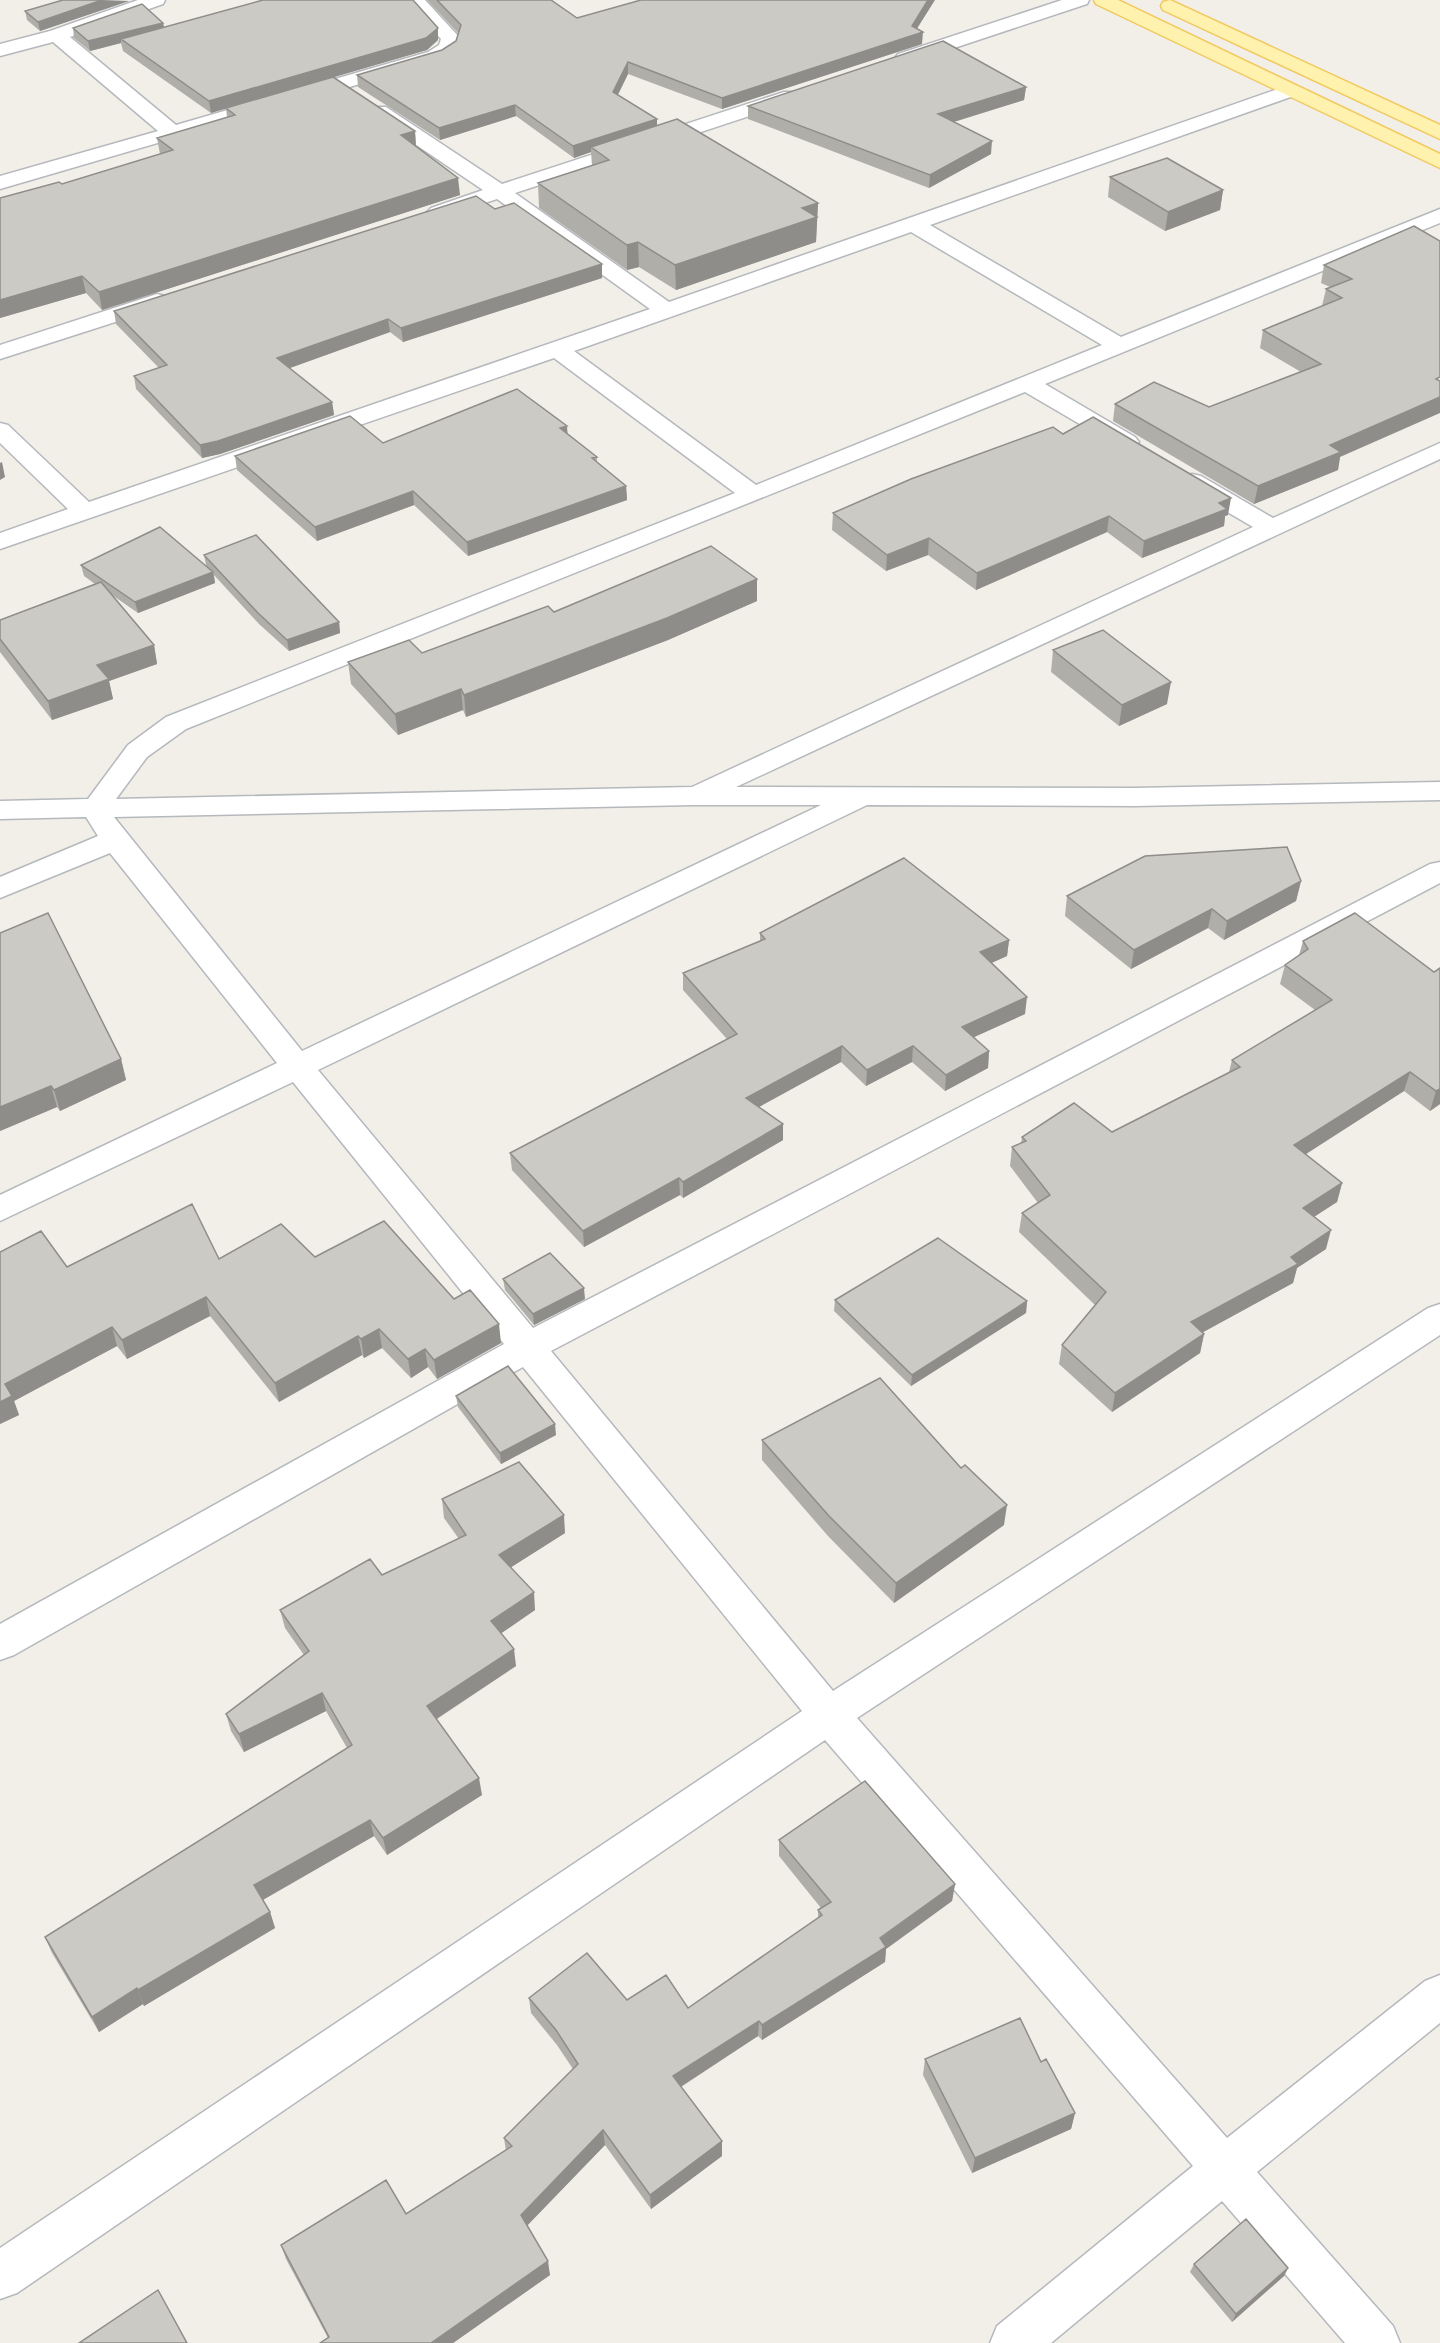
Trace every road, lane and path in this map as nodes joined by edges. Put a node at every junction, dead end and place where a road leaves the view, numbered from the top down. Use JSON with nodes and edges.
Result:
{"nodes":[{"id":1,"x":156,"y":0,"type":"edge"},
{"id":2,"x":415,"y":0,"type":"edge"},
{"id":3,"x":1080,"y":0,"type":"edge"},
{"id":4,"x":1103,"y":0,"type":"edge"},
{"id":5,"x":1158,"y":0,"type":"edge"},
{"id":6,"x":57,"y":35,"type":"junction"},
{"id":7,"x":0,"y":50,"type":"edge"},
{"id":8,"x":887,"y":64,"type":"edge"},
{"id":9,"x":337,"y":84,"type":"junction"},
{"id":10,"x":807,"y":90,"type":"edge"},
{"id":11,"x":1292,"y":90,"type":"junction"},
{"id":12,"x":173,"y":133,"type":"junction"},
{"id":13,"x":1440,"y":133,"type":"edge"},
{"id":14,"x":1440,"y":162,"type":"edge"},
{"id":15,"x":0,"y":183,"type":"edge"},
{"id":16,"x":500,"y":192,"type":"junction"},
{"id":17,"x":1440,"y":215,"type":"edge"},
{"id":18,"x":420,"y":217,"type":"edge"},
{"id":19,"x":913,"y":224,"type":"junction"},
{"id":20,"x":182,"y":294,"type":"edge"},
{"id":21,"x":666,"y":310,"type":"junction"},
{"id":22,"x":1120,"y":346,"type":"junction"},
{"id":23,"x":557,"y":350,"type":"junction"},
{"id":24,"x":0,"y":352,"type":"edge"},
{"id":25,"x":1028,"y":384,"type":"junction"},
{"id":26,"x":0,"y":430,"type":"edge"},
{"id":27,"x":1440,"y":450,"type":"edge"},
{"id":28,"x":753,"y":495,"type":"junction"},
{"id":29,"x":83,"y":510,"type":"junction"},
{"id":30,"x":1272,"y":528,"type":"junction"},
{"id":31,"x":0,"y":541,"type":"edge"},
{"id":32,"x":1440,"y":791,"type":"edge"},
{"id":33,"x":694,"y":796,"type":"junction"},
{"id":34,"x":864,"y":796,"type":"junction"},
{"id":35,"x":0,"y":810,"type":"edge"},
{"id":36,"x":105,"y":825,"type":"junction"},
{"id":37,"x":1440,"y":871,"type":"edge"},
{"id":38,"x":0,"y":888,"type":"edge"},
{"id":39,"x":297,"y":1066,"type":"junction"},
{"id":40,"x":0,"y":1209,"type":"edge"},
{"id":41,"x":1440,"y":1317,"type":"edge"},
{"id":42,"x":528,"y":1347,"type":"junction"},
{"id":43,"x":0,"y":1643,"type":"edge"},
{"id":44,"x":829,"y":1715,"type":"junction"},
{"id":45,"x":1440,"y":1996,"type":"edge"},
{"id":46,"x":1226,"y":2168,"type":"junction"},
{"id":47,"x":0,"y":2276,"type":"edge"},
{"id":48,"x":1014,"y":2343,"type":"edge"},
{"id":49,"x":1376,"y":2343,"type":"edge"}],
"edges":[{"from":1,"to":6,"type":"street"},
{"from":2,"to":9,"type":"street"},
{"from":3,"to":8,"type":"street"},
{"from":4,"to":11,"type":"main road"},
{"from":5,"to":13,"type":"main road"},
{"from":6,"to":7,"type":"street"},
{"from":6,"to":12,"type":"street"},
{"from":9,"to":12,"type":"street"},
{"from":9,"to":16,"type":"street"},
{"from":10,"to":16,"type":"street"},
{"from":11,"to":14,"type":"main road"},
{"from":11,"to":19,"type":"street"},
{"from":12,"to":15,"type":"street"},
{"from":16,"to":18,"type":"street"},
{"from":16,"to":21,"type":"street"},
{"from":17,"to":22,"type":"street"},
{"from":19,"to":21,"type":"street"},
{"from":19,"to":22,"type":"street"},
{"from":20,"to":24,"type":"street"},
{"from":21,"to":23,"type":"street"},
{"from":22,"to":25,"type":"street"},
{"from":23,"to":28,"type":"street"},
{"from":23,"to":29,"type":"street"},
{"from":25,"to":28,"type":"street"},
{"from":25,"to":30,"type":"street"},
{"from":26,"to":29,"type":"street"},
{"from":27,"to":30,"type":"street"},
{"from":28,"to":36,"type":"street"},
{"from":29,"to":31,"type":"street"},
{"from":30,"to":33,"type":"street"},
{"from":32,"to":34,"type":"street"},
{"from":33,"to":34,"type":"street"},
{"from":33,"to":36,"type":"street"},
{"from":34,"to":39,"type":"street"},
{"from":35,"to":36,"type":"street"},
{"from":36,"to":38,"type":"street"},
{"from":36,"to":39,"type":"street"},
{"from":37,"to":42,"type":"street"},
{"from":39,"to":40,"type":"street"},
{"from":39,"to":42,"type":"street"},
{"from":41,"to":44,"type":"street"},
{"from":42,"to":43,"type":"street"},
{"from":42,"to":44,"type":"street"},
{"from":44,"to":46,"type":"street"},
{"from":44,"to":47,"type":"street"},
{"from":45,"to":46,"type":"street"},
{"from":46,"to":48,"type":"street"},
{"from":46,"to":49,"type":"street"}]}
